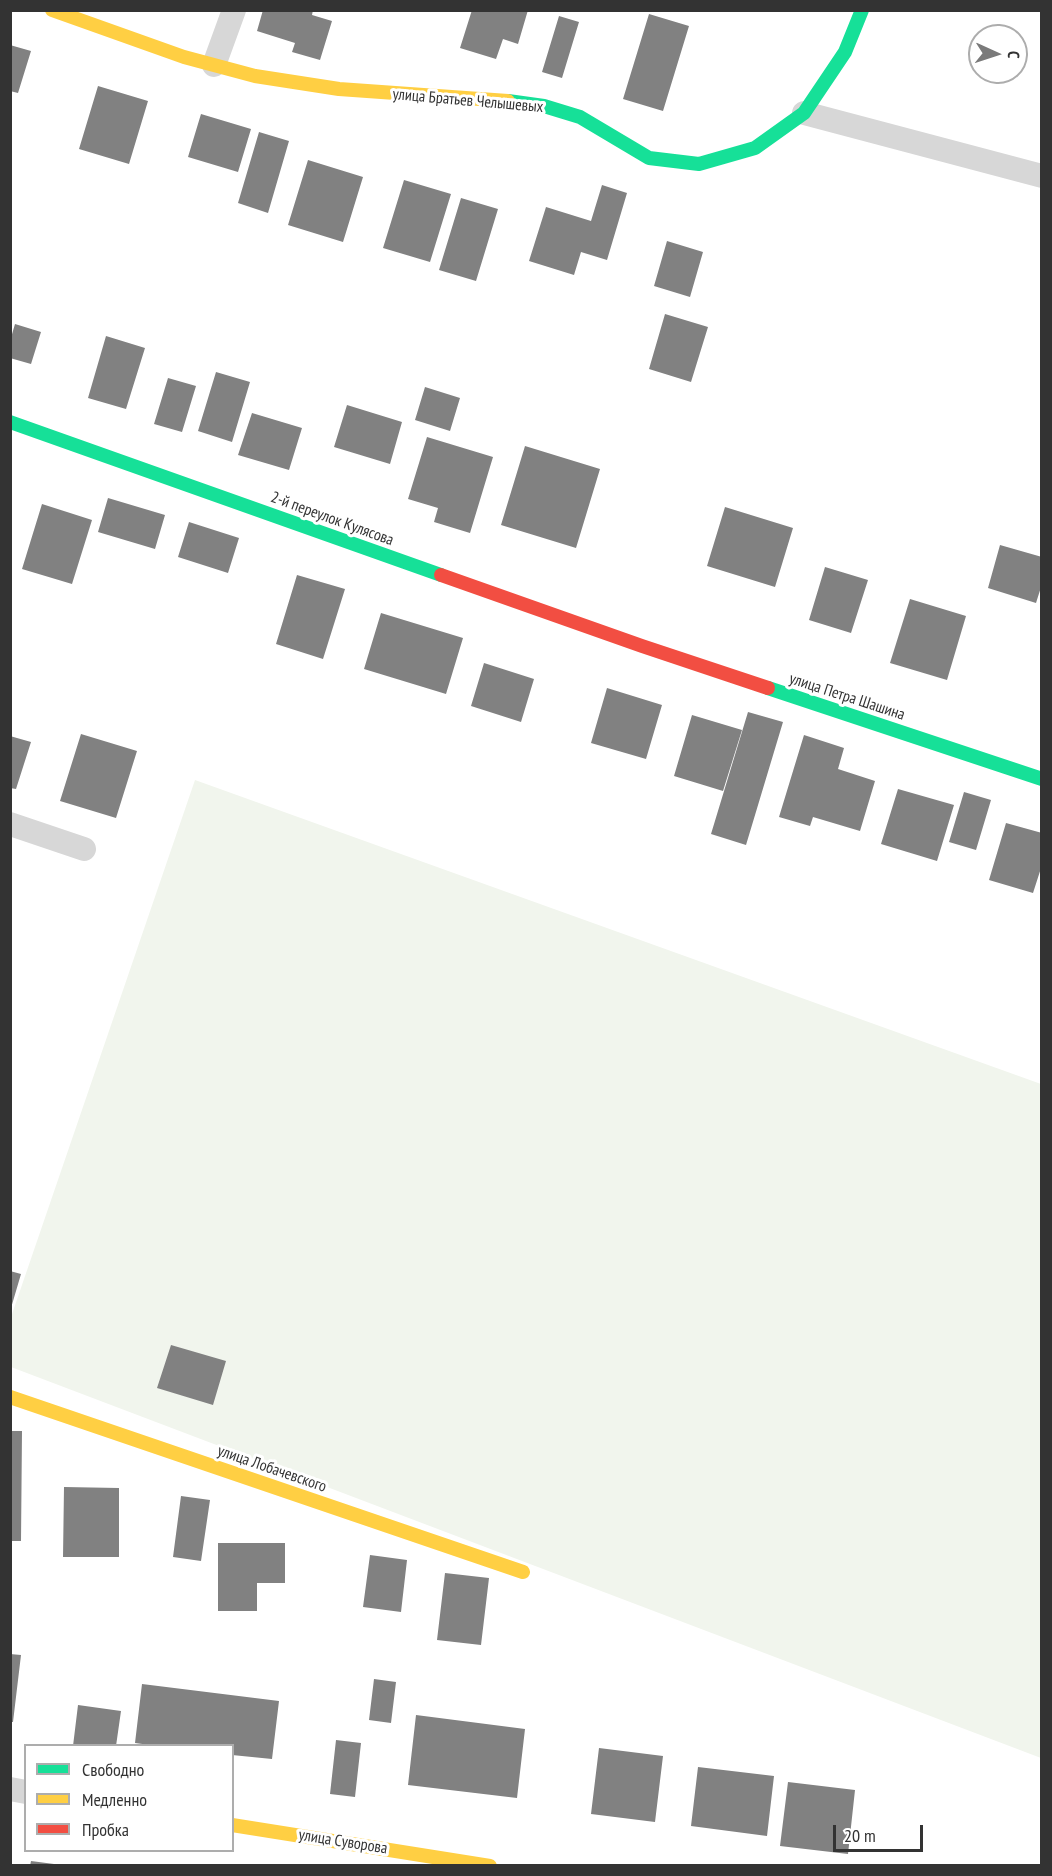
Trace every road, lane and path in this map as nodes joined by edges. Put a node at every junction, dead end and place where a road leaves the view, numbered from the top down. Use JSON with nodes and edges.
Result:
{"nodes":[{"id":1,"x":52,"y":10,"type":"edge"},
{"id":2,"x":234,"y":10,"type":"edge"},
{"id":3,"x":862,"y":10,"type":"edge"},
{"id":4,"x":214,"y":65,"type":"junction"},
{"id":5,"x":804,"y":113,"type":"junction"},
{"id":6,"x":1041,"y":176,"type":"edge"},
{"id":7,"x":10,"y":422,"type":"edge"},
{"id":8,"x":642,"y":646,"type":"joint"},
{"id":9,"x":1041,"y":779,"type":"edge"},
{"id":10,"x":10,"y":824,"type":"edge"},
{"id":11,"x":84,"y":849,"type":"dead end"},
{"id":12,"x":10,"y":1397,"type":"edge"},
{"id":13,"x":523,"y":1572,"type":"dead end"},
{"id":14,"x":234,"y":1824,"type":"edge"},
{"id":15,"x":490,"y":1866,"type":"edge"}],
"edges":[{"from":1,"to":4,"type":"street","name":"улица Братьев Челышевых"},
{"from":2,"to":4,"type":"street"},
{"from":3,"to":5,"type":"street"},
{"from":4,"to":5,"type":"street","name":"улица Братьев Челышевых"},
{"from":5,"to":6,"type":"street"},
{"from":7,"to":8,"type":"street","name":"2-й переулок Кулясова"},
{"from":8,"to":9,"type":"street","name":"улица Петра Шашина"},
{"from":10,"to":11,"type":"street"},
{"from":12,"to":13,"type":"street","name":"улица Лобачевского"},
{"from":14,"to":15,"type":"street","name":"улица Суворова"}]}
